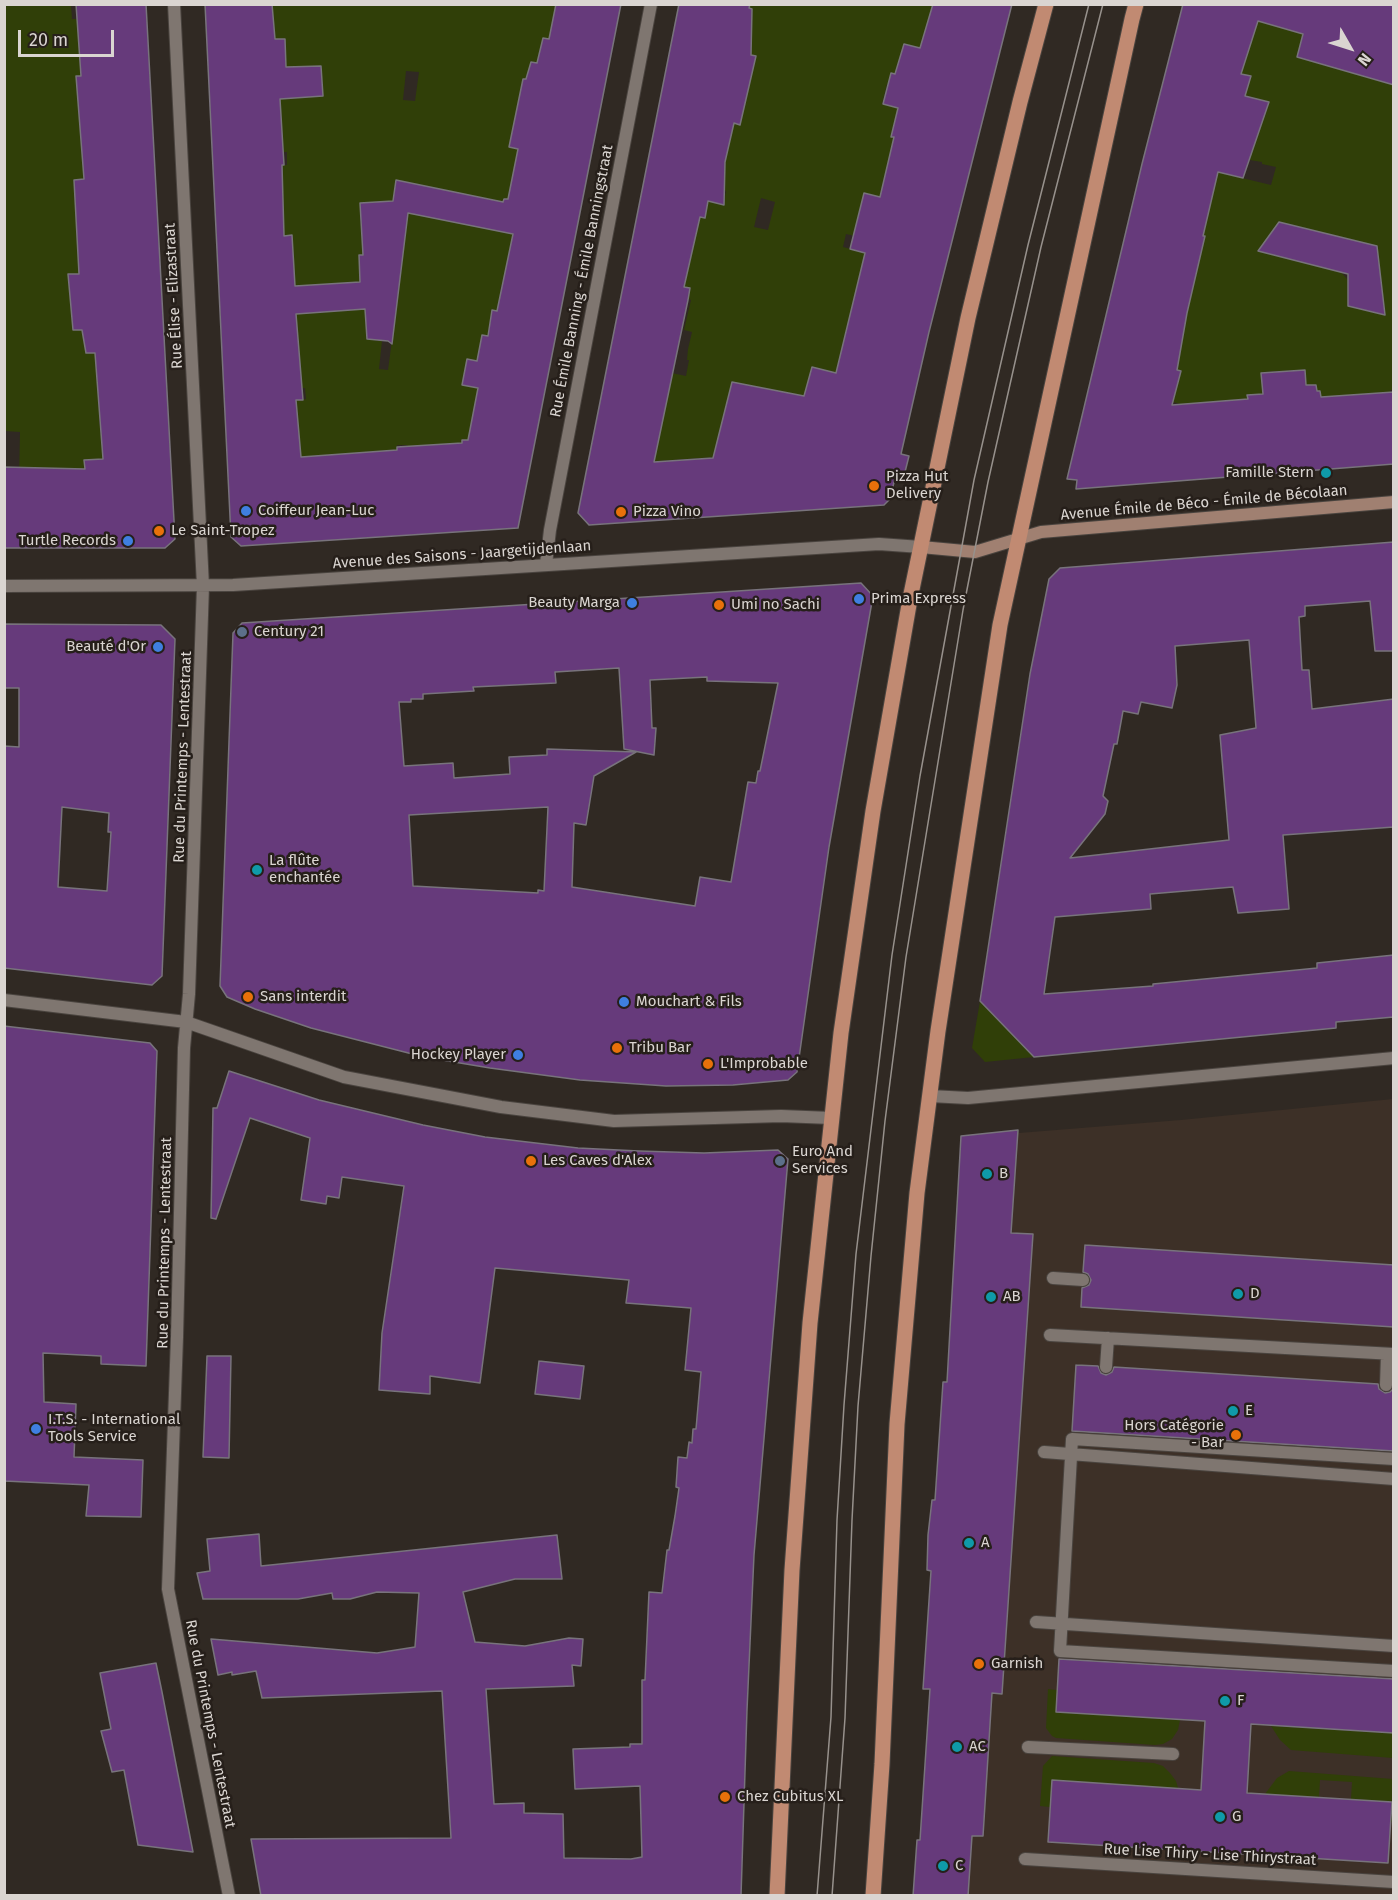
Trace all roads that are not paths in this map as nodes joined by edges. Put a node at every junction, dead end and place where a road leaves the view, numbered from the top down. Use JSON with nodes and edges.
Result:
{"nodes":[{"id":1,"x":174,"y":4,"type":"edge"},
{"id":2,"x":651,"y":4,"type":"edge"},
{"id":3,"x":1047,"y":4,"type":"edge"},
{"id":4,"x":1136,"y":4,"type":"edge"},
{"id":5,"x":1394,"y":502,"type":"edge"},
{"id":6,"x":1018,"y":538,"type":"junction"},
{"id":7,"x":921,"y":547,"type":"junction"},
{"id":8,"x":546,"y":564,"type":"junction"},
{"id":9,"x":4,"y":586,"type":"edge"},
{"id":10,"x":203,"y":586,"type":"junction"},
{"id":11,"x":4,"y":1000,"type":"edge"},
{"id":12,"x":186,"y":1022,"type":"junction"},
{"id":13,"x":1394,"y":1058,"type":"edge"},
{"id":14,"x":930,"y":1096,"type":"junction"},
{"id":15,"x":831,"y":1118,"type":"junction"},
{"id":16,"x":1053,"y":1278,"type":"dead end"},
{"id":17,"x":1083,"y":1280,"type":"dead end"},
{"id":18,"x":1050,"y":1335,"type":"dead end"},
{"id":19,"x":1108,"y":1338,"type":"junction"},
{"id":20,"x":1390,"y":1354,"type":"edge"},
{"id":21,"x":1106,"y":1367,"type":"dead end"},
{"id":22,"x":1386,"y":1385,"type":"dead end"},
{"id":23,"x":1044,"y":1452,"type":"dead end"},
{"id":24,"x":1071,"y":1454,"type":"junction"},
{"id":25,"x":1394,"y":1459,"type":"edge"},
{"id":26,"x":1394,"y":1479,"type":"edge"},
{"id":27,"x":1036,"y":1622,"type":"dead end"},
{"id":28,"x":1062,"y":1624,"type":"junction"},
{"id":29,"x":1394,"y":1646,"type":"edge"},
{"id":30,"x":1394,"y":1671,"type":"edge"},
{"id":31,"x":1028,"y":1747,"type":"dead end"},
{"id":32,"x":1173,"y":1754,"type":"dead end"},
{"id":33,"x":1025,"y":1859,"type":"dead end"},
{"id":34,"x":1394,"y":1882,"type":"edge"},
{"id":35,"x":229,"y":1896,"type":"edge"},
{"id":36,"x":777,"y":1896,"type":"edge"},
{"id":37,"x":873,"y":1896,"type":"edge"}],
"edges":[{"from":1,"to":10,"type":"street","name":"Rue Élise - Elizastraat"},
{"from":2,"to":8,"type":"street","name":"Rue Émile Banning - Émile Banningstraat"},
{"from":3,"to":7,"type":"main road"},
{"from":4,"to":6,"type":"main road"},
{"from":5,"to":6,"type":"street","name":"Avenue Émile de Béco - Émile de Bécolaan"},
{"from":6,"to":7,"type":"street","name":"Avenue Émile de Béco - Émile de Bécolaan"},
{"from":6,"to":14,"type":"main road"},
{"from":7,"to":8,"type":"street","name":"Avenue des Saisons - Jaargetijdenlaan"},
{"from":7,"to":15,"type":"main road"},
{"from":8,"to":10,"type":"street","name":"Avenue des Saisons - Jaargetijdenlaan"},
{"from":9,"to":10,"type":"street","name":"Avenue des Saisons - Jaargetijdenlaan"},
{"from":10,"to":12,"type":"street","name":"Rue du Printemps - Lentestraat"},
{"from":11,"to":12,"type":"street"},
{"from":12,"to":15,"type":"street"},
{"from":12,"to":35,"type":"street","name":"Rue du Printemps - Lentestraat"},
{"from":13,"to":14,"type":"street"},
{"from":14,"to":37,"type":"main road"},
{"from":15,"to":36,"type":"main road"},
{"from":16,"to":17,"type":"street"},
{"from":18,"to":19,"type":"street"},
{"from":19,"to":20,"type":"street"},
{"from":19,"to":21,"type":"street"},
{"from":20,"to":22,"type":"street"},
{"from":23,"to":24,"type":"street"},
{"from":24,"to":25,"type":"street"},
{"from":24,"to":26,"type":"street"},
{"from":24,"to":28,"type":"street"},
{"from":27,"to":28,"type":"street"},
{"from":28,"to":29,"type":"street"},
{"from":28,"to":30,"type":"street"},
{"from":31,"to":32,"type":"street"},
{"from":33,"to":34,"type":"street","name":"Rue Lise Thiry - Lise Thirystraat"}]}
